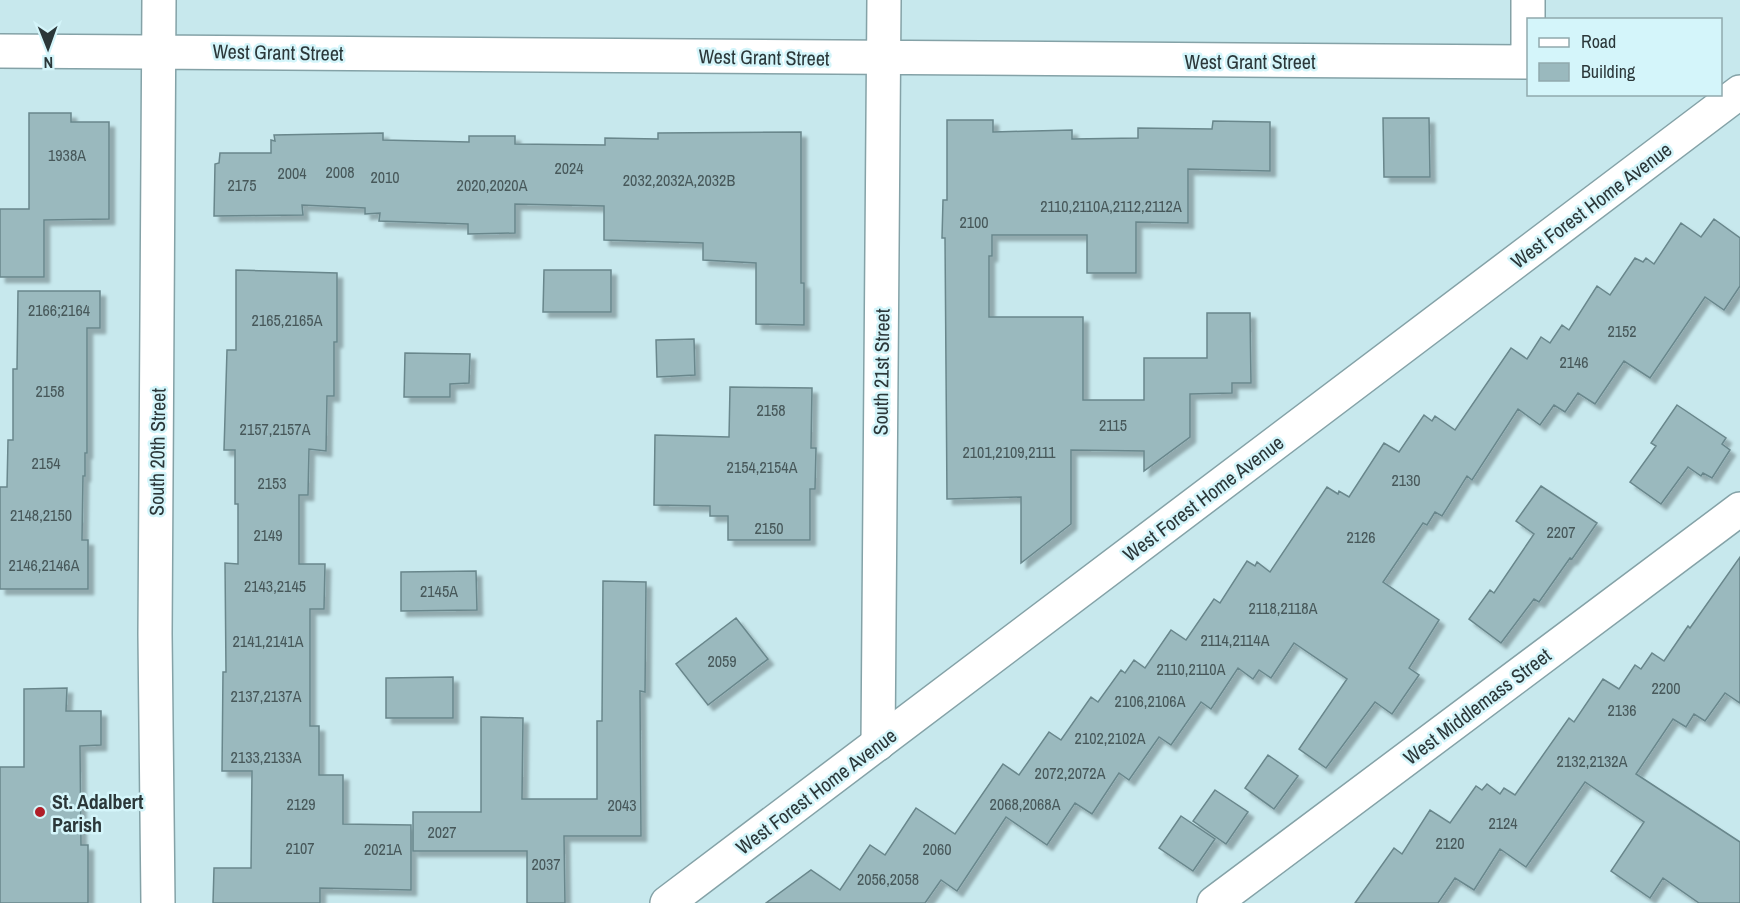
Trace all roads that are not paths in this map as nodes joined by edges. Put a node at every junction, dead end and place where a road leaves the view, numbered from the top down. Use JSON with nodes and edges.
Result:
{"nodes":[{"id":1,"x":159,"y":0,"type":"edge"},
{"id":2,"x":884,"y":0,"type":"edge"},
{"id":3,"x":1528,"y":0,"type":"edge"},
{"id":4,"x":1528,"y":18,"type":"edge"},
{"id":5,"x":0,"y":51,"type":"edge"},
{"id":6,"x":158,"y":51,"type":"junction"},
{"id":7,"x":884,"y":58,"type":"junction"},
{"id":8,"x":1527,"y":62,"type":"edge"},
{"id":9,"x":1722,"y":98,"type":"edge"},
{"id":10,"x":1740,"y":509,"type":"edge"},
{"id":11,"x":878,"y":744,"type":"junction"},
{"id":12,"x":158,"y":903,"type":"edge"},
{"id":13,"x":667,"y":903,"type":"edge"},
{"id":14,"x":1214,"y":903,"type":"edge"}],
"edges":[{"from":1,"to":6,"type":"street","name":"South 20th Street"},
{"from":2,"to":7,"type":"street","name":"South 21st Street"},
{"from":3,"to":4,"type":"street"},
{"from":5,"to":6,"type":"street","name":"West Grant Street"},
{"from":6,"to":7,"type":"street","name":"West Grant Street"},
{"from":6,"to":12,"type":"street","name":"South 20th Street"},
{"from":7,"to":8,"type":"street","name":"West Grant Street"},
{"from":7,"to":11,"type":"street","name":"South 21st Street"},
{"from":9,"to":11,"type":"street","name":"West Forest Home Avenue"},
{"from":10,"to":14,"type":"street","name":"West Middlemass Street"},
{"from":11,"to":13,"type":"street","name":"West Forest Home Avenue"}]}
